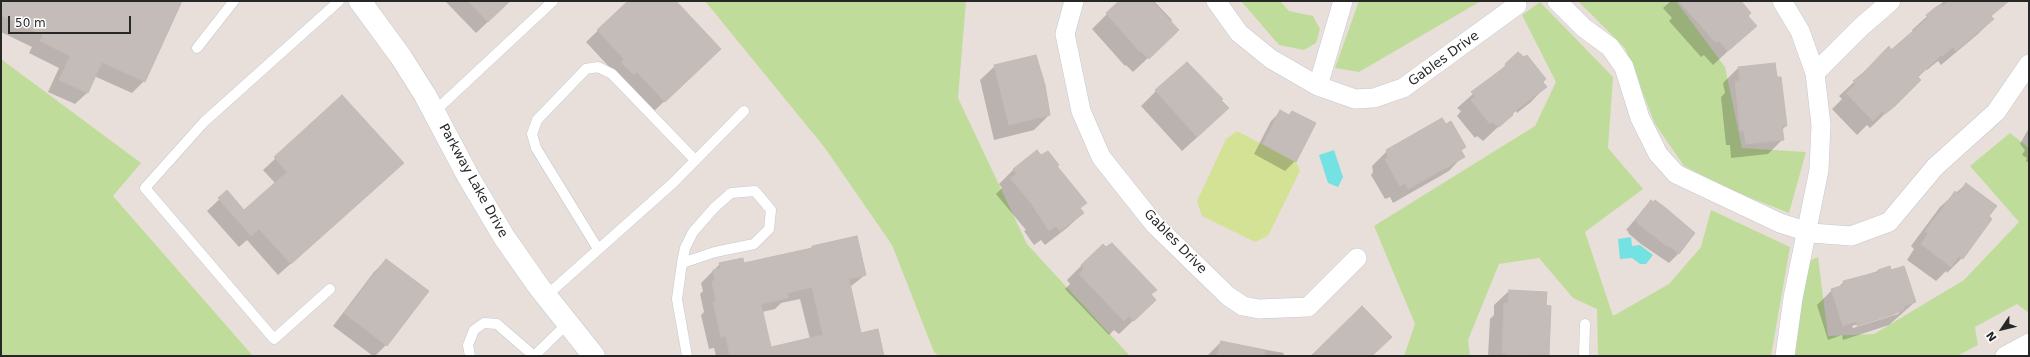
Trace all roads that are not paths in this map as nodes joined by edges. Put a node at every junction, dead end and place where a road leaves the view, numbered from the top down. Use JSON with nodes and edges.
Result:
{"nodes":[{"id":1,"x":234,"y":1,"type":"edge"},
{"id":2,"x":339,"y":1,"type":"edge"},
{"id":3,"x":360,"y":1,"type":"edge"},
{"id":4,"x":553,"y":1,"type":"edge"},
{"id":5,"x":1074,"y":1,"type":"edge"},
{"id":6,"x":1216,"y":1,"type":"edge"},
{"id":7,"x":1328,"y":1,"type":"edge"},
{"id":8,"x":1343,"y":1,"type":"edge"},
{"id":9,"x":1557,"y":1,"type":"edge"},
{"id":10,"x":1782,"y":1,"type":"edge"},
{"id":11,"x":1891,"y":1,"type":"edge"},
{"id":12,"x":1517,"y":5,"type":"dead end"},
{"id":13,"x":1335,"y":34,"type":"junction"},
{"id":14,"x":197,"y":48,"type":"dead end"},
{"id":15,"x":2029,"y":64,"type":"edge"},
{"id":16,"x":1815,"y":73,"type":"junction"},
{"id":17,"x":1318,"y":86,"type":"junction"},
{"id":18,"x":744,"y":111,"type":"dead end"},
{"id":19,"x":434,"y":112,"type":"junction"},
{"id":20,"x":695,"y":160,"type":"junction"},
{"id":21,"x":1806,"y":231,"type":"junction"},
{"id":22,"x":598,"y":250,"type":"junction"},
{"id":23,"x":1358,"y":258,"type":"dead end"},
{"id":24,"x":682,"y":263,"type":"junction"},
{"id":25,"x":330,"y":289,"type":"dead end"},
{"id":26,"x":546,"y":296,"type":"junction"},
{"id":27,"x":568,"y":323,"type":"junction"},
{"id":28,"x":1585,"y":324,"type":"dead end"},
{"id":29,"x":2029,"y":343,"type":"edge"},
{"id":30,"x":470,"y":356,"type":"edge"},
{"id":31,"x":534,"y":356,"type":"edge"},
{"id":32,"x":594,"y":356,"type":"edge"},
{"id":33,"x":687,"y":356,"type":"edge"},
{"id":34,"x":1584,"y":356,"type":"edge"},
{"id":35,"x":1785,"y":356,"type":"edge"},
{"id":36,"x":2005,"y":356,"type":"edge"}],
"edges":[{"from":1,"to":14,"type":"lane"},
{"from":2,"to":25,"type":"lane"},
{"from":3,"to":19,"type":"street","name":"Parkway Lake Drive"},
{"from":4,"to":19,"type":"lane"},
{"from":5,"to":23,"type":"street","name":"Gables Drive"},
{"from":6,"to":17,"type":"street","name":"Gables Drive"},
{"from":7,"to":13,"type":"street"},
{"from":8,"to":13,"type":"street"},
{"from":9,"to":21,"type":"street"},
{"from":10,"to":16,"type":"street"},
{"from":11,"to":16,"type":"street"},
{"from":12,"to":17,"type":"street","name":"Gables Drive"},
{"from":13,"to":17,"type":"street"},
{"from":15,"to":21,"type":"street"},
{"from":16,"to":21,"type":"street"},
{"from":18,"to":20,"type":"lane"},
{"from":19,"to":26,"type":"street","name":"Parkway Lake Drive"},
{"from":20,"to":22,"type":"lane"},
{"from":20,"to":22,"type":"lane"},
{"from":21,"to":35,"type":"street"},
{"from":22,"to":26,"type":"lane"},
{"from":24,"to":24,"type":"lane"},
{"from":24,"to":33,"type":"lane"},
{"from":26,"to":27,"type":"street","name":"Parkway Lake Drive"},
{"from":27,"to":31,"type":"lane"},
{"from":27,"to":32,"type":"street","name":"Parkway Lake Drive"},
{"from":28,"to":34,"type":"lane"},
{"from":29,"to":36,"type":"street"},
{"from":30,"to":31,"type":"lane"}]}
